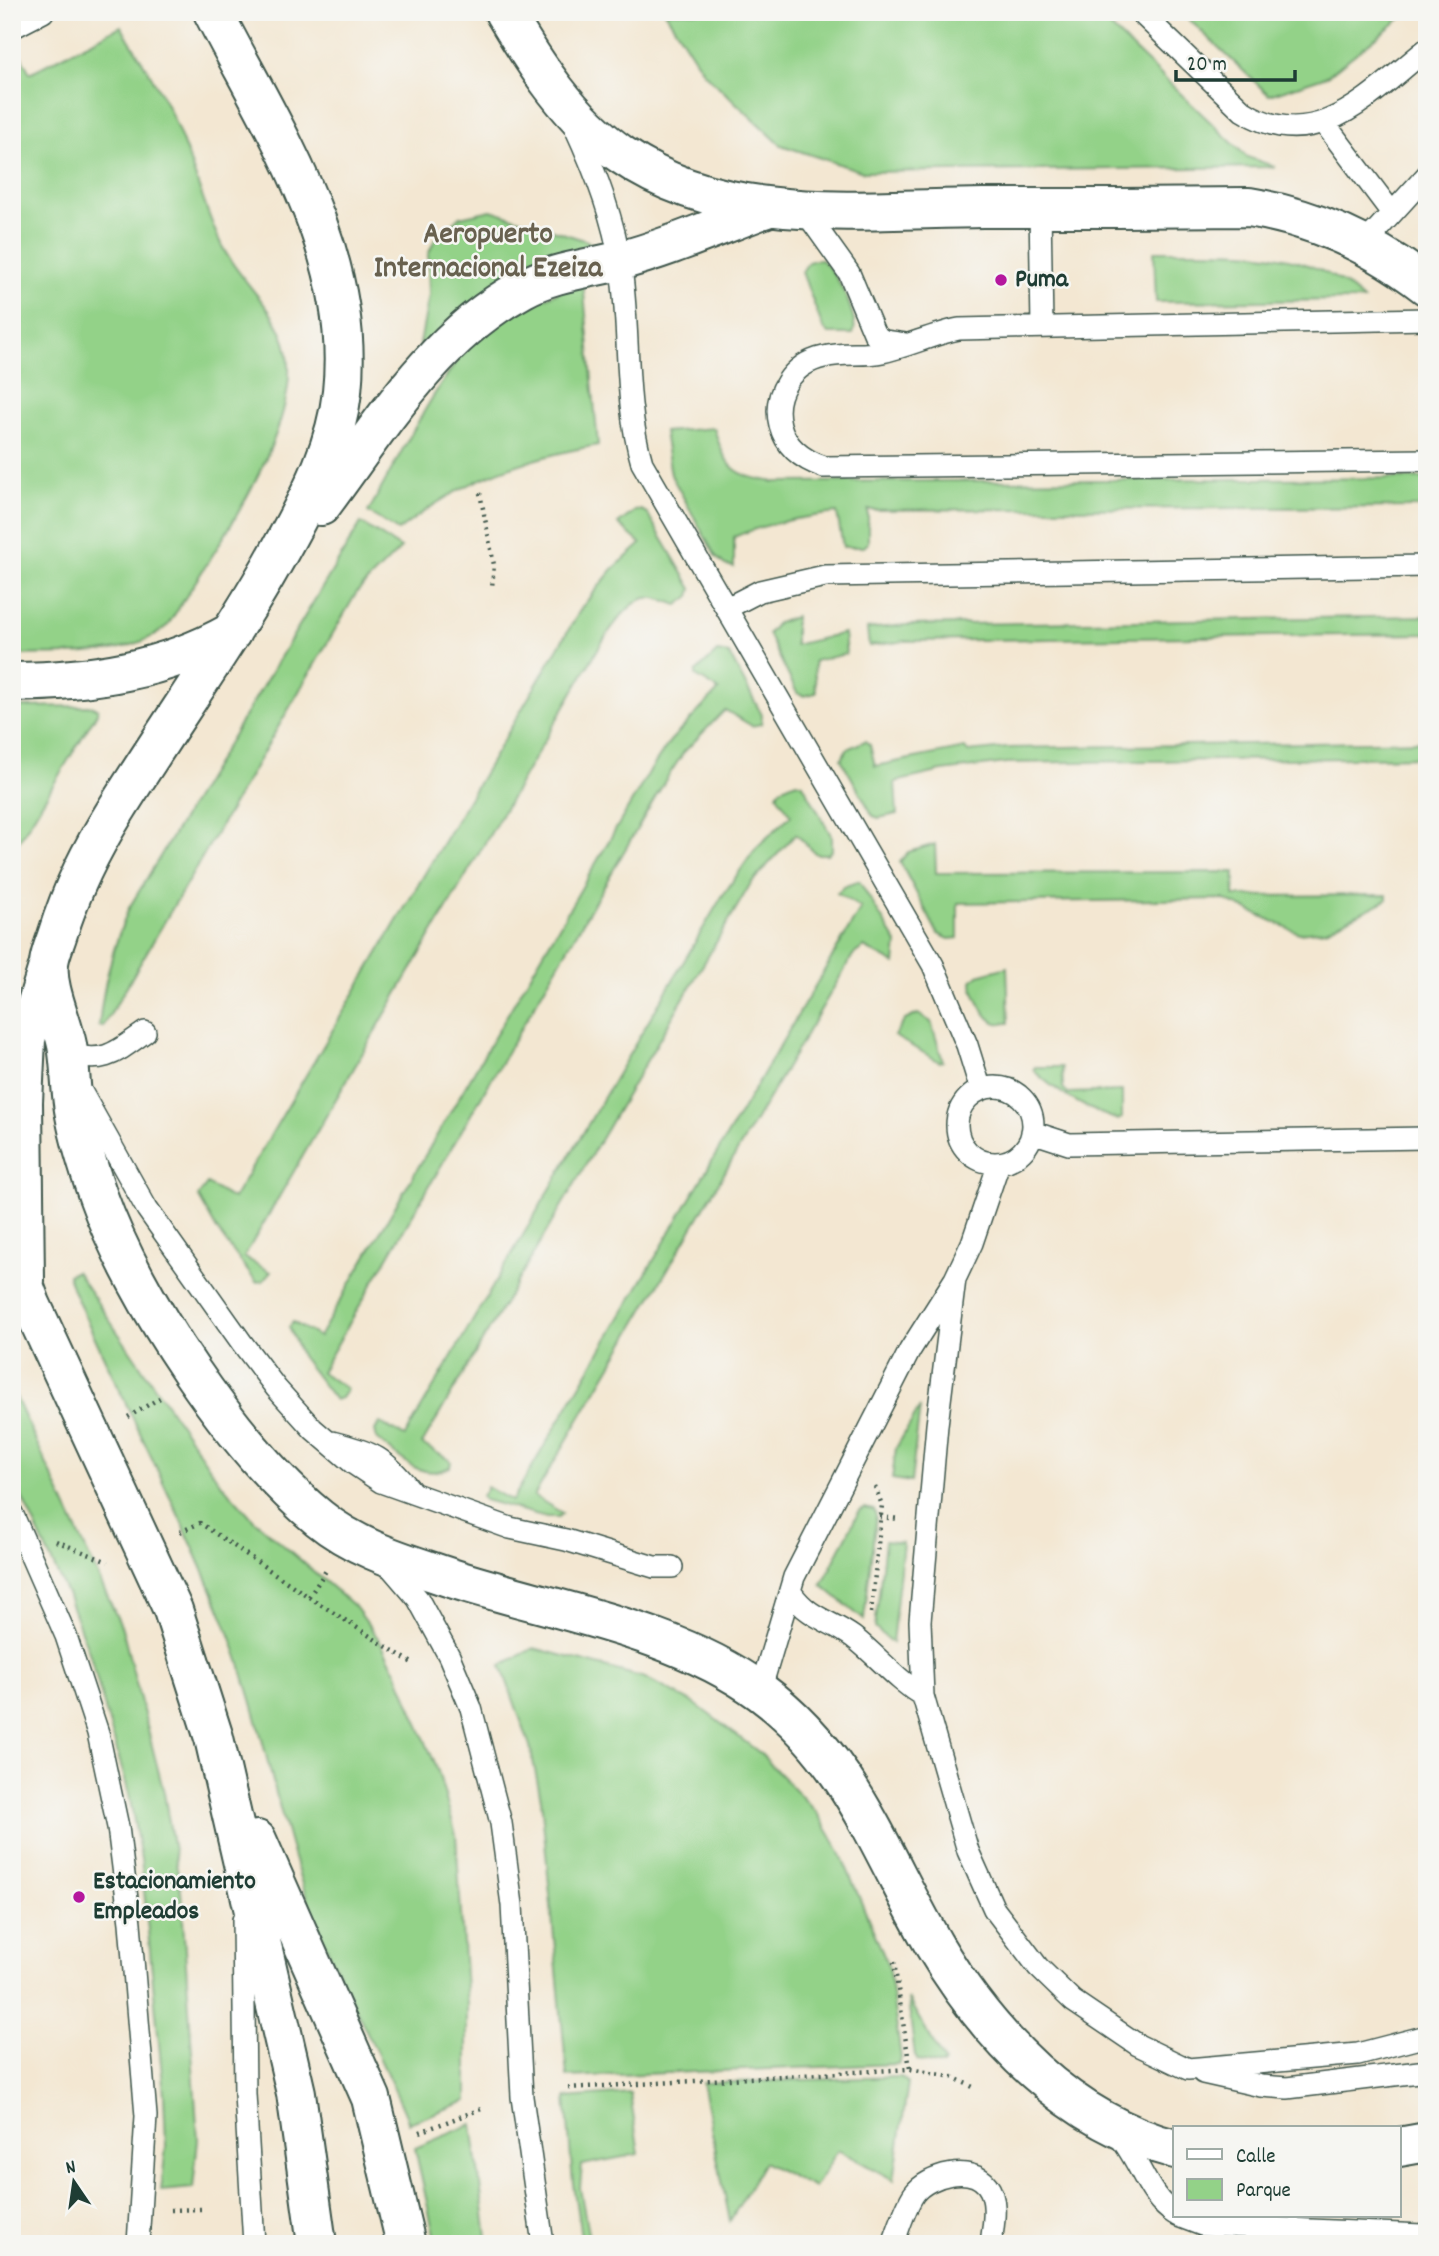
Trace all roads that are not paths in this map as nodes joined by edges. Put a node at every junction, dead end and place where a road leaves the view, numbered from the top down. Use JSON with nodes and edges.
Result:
{"nodes":[{"id":1,"x":43,"y":12,"type":"edge"},
{"id":2,"x":213,"y":12,"type":"edge"},
{"id":3,"x":505,"y":12,"type":"edge"},
{"id":4,"x":1140,"y":12,"type":"edge"},
{"id":5,"x":12,"y":28,"type":"edge"},
{"id":6,"x":1427,"y":49,"type":"edge"},
{"id":7,"x":564,"y":103,"type":"junction"},
{"id":8,"x":1325,"y":124,"type":"junction"},
{"id":9,"x":1427,"y":176,"type":"edge"},
{"id":10,"x":787,"y":208,"type":"junction"},
{"id":11,"x":1040,"y":208,"type":"junction"},
{"id":12,"x":1392,"y":213,"type":"junction"},
{"id":13,"x":1365,"y":243,"type":"junction"},
{"id":14,"x":620,"y":261,"type":"junction"},
{"id":15,"x":1427,"y":286,"type":"edge"},
{"id":16,"x":1427,"y":319,"type":"edge"},
{"id":17,"x":1042,"y":327,"type":"junction"},
{"id":18,"x":907,"y":344,"type":"junction"},
{"id":19,"x":1427,"y":460,"type":"edge"},
{"id":20,"x":1427,"y":566,"type":"edge"},
{"id":21,"x":260,"y":588,"type":"junction"},
{"id":22,"x":727,"y":608,"type":"junction"},
{"id":23,"x":233,"y":631,"type":"junction"},
{"id":24,"x":12,"y":682,"type":"edge"},
{"id":25,"x":47,"y":968,"type":"junction"},
{"id":26,"x":145,"y":1032,"type":"dead end"},
{"id":27,"x":69,"y":1061,"type":"junction"},
{"id":28,"x":981,"y":1090,"type":"junction"},
{"id":29,"x":1032,"y":1132,"type":"junction"},
{"id":30,"x":1427,"y":1138,"type":"edge"},
{"id":31,"x":999,"y":1163,"type":"junction"},
{"id":32,"x":18,"y":1269,"type":"edge"},
{"id":33,"x":955,"y":1279,"type":"junction"},
{"id":34,"x":12,"y":1513,"type":"edge"},
{"id":35,"x":363,"y":1545,"type":"junction"},
{"id":36,"x":672,"y":1567,"type":"dead end"},
{"id":37,"x":792,"y":1594,"type":"junction"},
{"id":38,"x":760,"y":1691,"type":"junction"},
{"id":39,"x":923,"y":1696,"type":"junction"},
{"id":40,"x":214,"y":1738,"type":"junction"},
{"id":41,"x":242,"y":1855,"type":"junction"},
{"id":42,"x":1427,"y":2036,"type":"edge"},
{"id":43,"x":1188,"y":2069,"type":"junction"},
{"id":44,"x":1427,"y":2071,"type":"edge"},
{"id":45,"x":1105,"y":2122,"type":"junction"},
{"id":46,"x":1427,"y":2142,"type":"edge"},
{"id":47,"x":1400,"y":2147,"type":"edge"},
{"id":48,"x":1173,"y":2148,"type":"edge"},
{"id":49,"x":1173,"y":2212,"type":"edge"},
{"id":50,"x":1184,"y":2218,"type":"edge"},
{"id":51,"x":1427,"y":2232,"type":"edge"},
{"id":52,"x":138,"y":2244,"type":"edge"},
{"id":53,"x":254,"y":2244,"type":"edge"},
{"id":54,"x":317,"y":2244,"type":"edge"},
{"id":55,"x":406,"y":2244,"type":"edge"},
{"id":56,"x":543,"y":2244,"type":"edge"},
{"id":57,"x":893,"y":2244,"type":"edge"},
{"id":58,"x":991,"y":2244,"type":"edge"}],
"edges":[{"from":1,"to":5,"type":"lane"},
{"from":2,"to":21,"type":"street"},
{"from":3,"to":7,"type":"street"},
{"from":4,"to":8,"type":"lane"},
{"from":6,"to":8,"type":"lane"},
{"from":7,"to":10,"type":"street"},
{"from":7,"to":14,"type":"lane"},
{"from":8,"to":12,"type":"lane"},
{"from":9,"to":12,"type":"lane"},
{"from":10,"to":11,"type":"street"},
{"from":10,"to":14,"type":"street"},
{"from":10,"to":18,"type":"lane"},
{"from":11,"to":13,"type":"street"},
{"from":11,"to":17,"type":"lane"},
{"from":12,"to":13,"type":"lane"},
{"from":13,"to":15,"type":"street"},
{"from":14,"to":21,"type":"street"},
{"from":14,"to":22,"type":"lane"},
{"from":16,"to":17,"type":"lane"},
{"from":17,"to":18,"type":"lane"},
{"from":18,"to":19,"type":"lane"},
{"from":20,"to":22,"type":"lane"},
{"from":21,"to":23,"type":"street"},
{"from":22,"to":28,"type":"lane"},
{"from":23,"to":24,"type":"street"},
{"from":23,"to":25,"type":"street"},
{"from":25,"to":27,"type":"street"},
{"from":25,"to":32,"type":"street"},
{"from":26,"to":27,"type":"lane"},
{"from":27,"to":35,"type":"street"},
{"from":27,"to":36,"type":"lane"},
{"from":28,"to":29,"type":"lane"},
{"from":28,"to":31,"type":"lane"},
{"from":29,"to":30,"type":"lane"},
{"from":29,"to":31,"type":"lane"},
{"from":31,"to":33,"type":"lane"},
{"from":32,"to":40,"type":"street"},
{"from":33,"to":37,"type":"lane"},
{"from":33,"to":39,"type":"lane"},
{"from":34,"to":52,"type":"lane"},
{"from":35,"to":38,"type":"street"},
{"from":35,"to":56,"type":"lane"},
{"from":37,"to":38,"type":"lane"},
{"from":37,"to":39,"type":"lane"},
{"from":38,"to":45,"type":"street"},
{"from":39,"to":43,"type":"lane"},
{"from":40,"to":41,"type":"street"},
{"from":40,"to":55,"type":"street"},
{"from":41,"to":53,"type":"lane"},
{"from":41,"to":54,"type":"street"},
{"from":42,"to":43,"type":"lane"},
{"from":43,"to":44,"type":"lane"},
{"from":45,"to":48,"type":"street"},
{"from":45,"to":49,"type":"lane"},
{"from":46,"to":47,"type":"street"},
{"from":50,"to":51,"type":"lane"},
{"from":57,"to":58,"type":"lane"}]}
